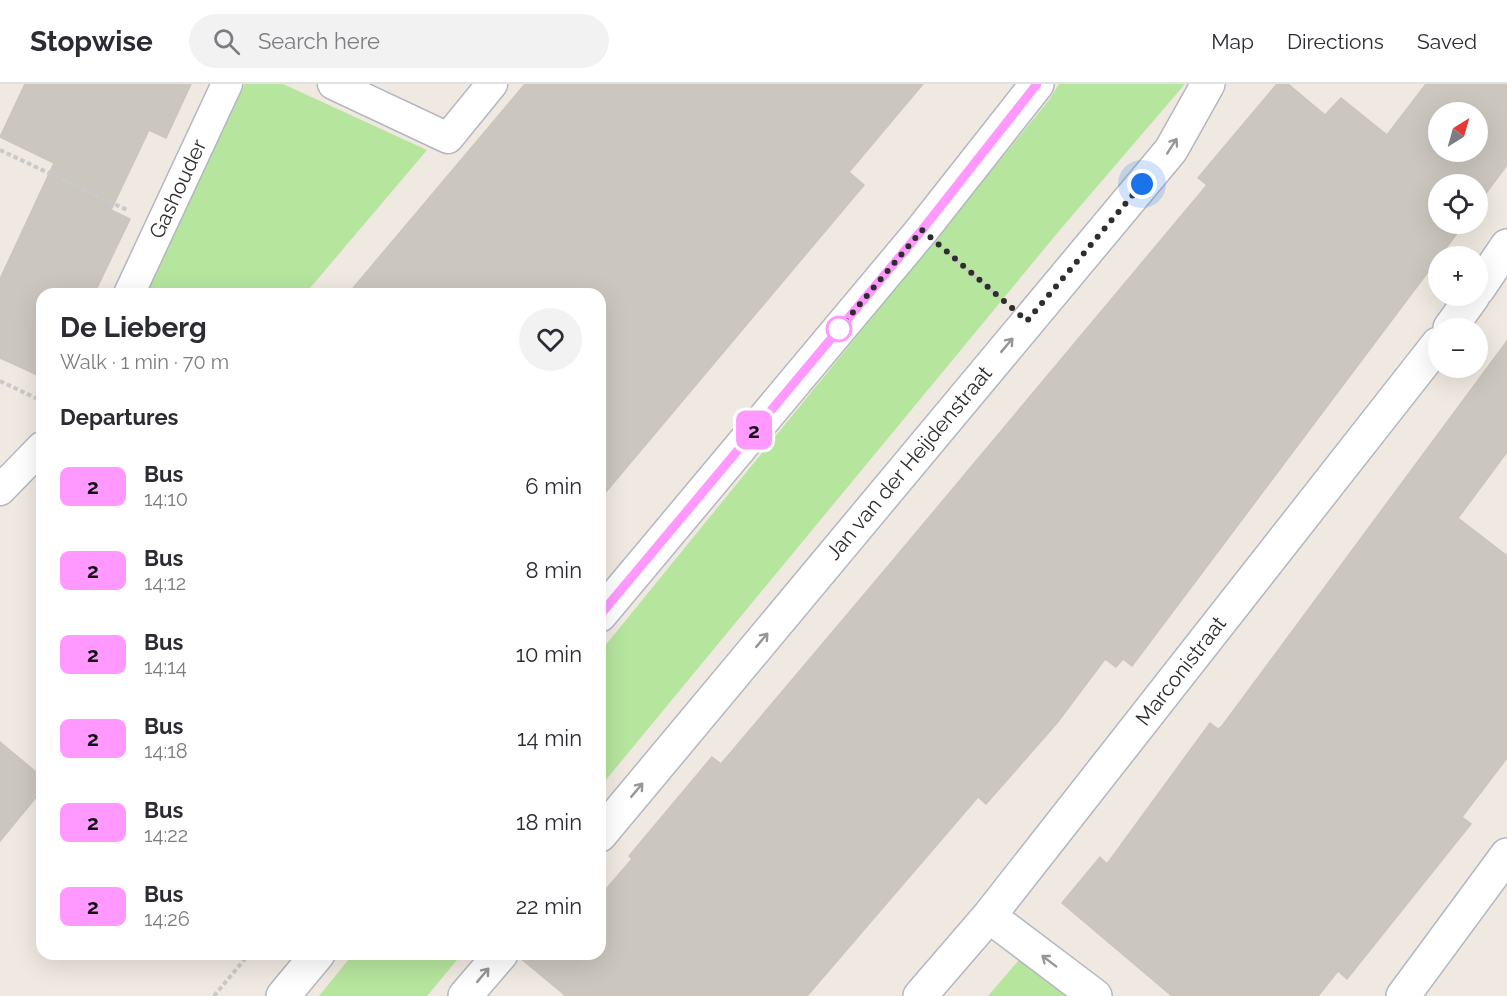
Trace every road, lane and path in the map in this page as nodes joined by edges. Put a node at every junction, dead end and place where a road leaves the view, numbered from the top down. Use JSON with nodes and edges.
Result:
{"nodes":[{"id":1,"x":227,"y":84,"type":"edge"},
{"id":2,"x":333,"y":84,"type":"edge"},
{"id":3,"x":492,"y":84,"type":"edge"},
{"id":4,"x":1037,"y":84,"type":"edge"},
{"id":5,"x":1208,"y":84,"type":"edge"},
{"id":6,"x":0,"y":150,"type":"edge"},
{"id":7,"x":160,"y":225,"type":"junction"},
{"id":8,"x":922,"y":230,"type":"junction"},
{"id":9,"x":1507,"y":246,"type":"edge"},
{"id":10,"x":1488,"y":274,"type":"edge"},
{"id":11,"x":132,"y":288,"type":"edge"},
{"id":12,"x":1027,"y":321,"type":"junction"},
{"id":13,"x":1428,"y":357,"type":"edge"},
{"id":14,"x":0,"y":381,"type":"edge"},
{"id":15,"x":36,"y":398,"type":"edge"},
{"id":16,"x":36,"y":453,"type":"edge"},
{"id":17,"x":0,"y":490,"type":"edge"},
{"id":18,"x":606,"y":608,"type":"edge"},
{"id":19,"x":606,"y":828,"type":"edge"},
{"id":20,"x":1507,"y":855,"type":"edge"},
{"id":21,"x":989,"y":916,"type":"junction"},
{"id":22,"x":244,"y":960,"type":"edge"},
{"id":23,"x":313,"y":960,"type":"edge"},
{"id":24,"x":496,"y":960,"type":"edge"},
{"id":25,"x":214,"y":996,"type":"edge"},
{"id":26,"x":283,"y":996,"type":"edge"},
{"id":27,"x":465,"y":996,"type":"edge"},
{"id":28,"x":920,"y":996,"type":"edge"},
{"id":29,"x":1095,"y":996,"type":"edge"},
{"id":30,"x":1403,"y":996,"type":"edge"}],
"edges":[{"from":1,"to":7,"type":"street","name":"Gashouder"},
{"from":2,"to":3,"type":"street"},
{"from":4,"to":8,"type":"street"},
{"from":12,"to":5,"type":"street","name":"Jan van der Heijdenstraat","one_way":true},
{"from":6,"to":7,"type":"path"},
{"from":7,"to":11,"type":"street","name":"Gashouder"},
{"from":8,"to":12,"type":"path"},
{"from":8,"to":18,"type":"street"},
{"from":9,"to":10,"type":"street"},
{"from":19,"to":12,"type":"street","name":"Jan van der Heijdenstraat","one_way":true},
{"from":13,"to":21,"type":"street","name":"Marconistraat"},
{"from":14,"to":15,"type":"path"},
{"from":16,"to":17,"type":"street"},
{"from":20,"to":30,"type":"street"},
{"from":21,"to":28,"type":"street","name":"Marconistraat"},
{"from":29,"to":21,"type":"street","one_way":true},
{"from":22,"to":25,"type":"path"},
{"from":23,"to":26,"type":"street"},
{"from":27,"to":24,"type":"street","one_way":true}]}
